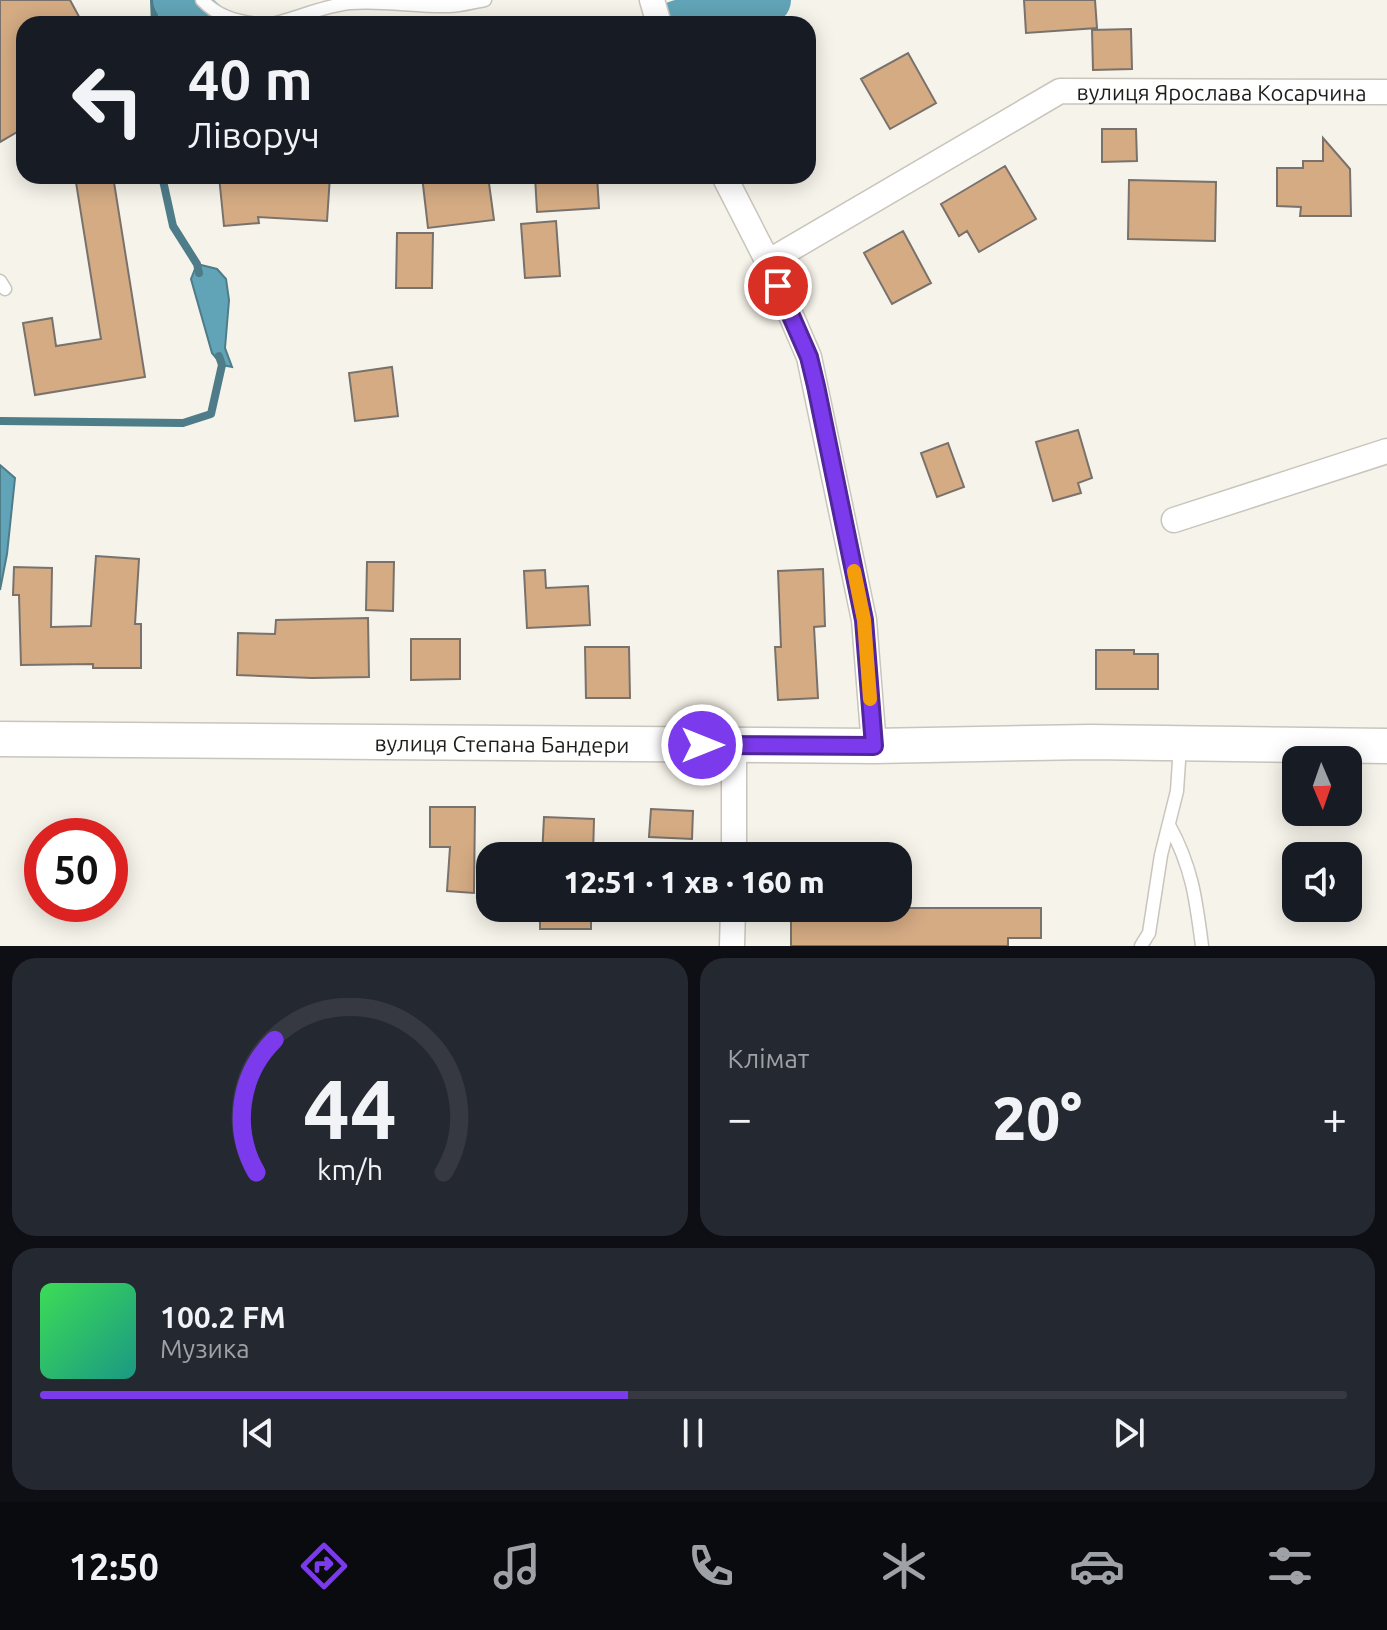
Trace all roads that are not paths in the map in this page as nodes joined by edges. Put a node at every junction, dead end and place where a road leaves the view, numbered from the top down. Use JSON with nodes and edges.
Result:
{"nodes":[{"id":1,"x":202,"y":0,"type":"edge"},
{"id":2,"x":485,"y":0,"type":"edge"},
{"id":3,"x":225,"y":16,"type":"edge"},
{"id":4,"x":301,"y":16,"type":"edge"},
{"id":5,"x":1387,"y":92,"type":"edge"},
{"id":6,"x":728,"y":184,"type":"edge"},
{"id":7,"x":768,"y":262,"type":"junction"},
{"id":8,"x":1387,"y":451,"type":"edge"},
{"id":9,"x":1174,"y":520,"type":"dead end"},
{"id":10,"x":3,"y":739,"type":"edge"},
{"id":11,"x":1180,"y":742,"type":"junction"},
{"id":12,"x":734,"y":745,"type":"junction"},
{"id":13,"x":874,"y":746,"type":"junction"},
{"id":14,"x":1387,"y":746,"type":"edge"},
{"id":15,"x":1169,"y":825,"type":"junction"},
{"id":16,"x":734,"y":842,"type":"edge"},
{"id":17,"x":733,"y":922,"type":"edge"},
{"id":18,"x":732,"y":946,"type":"edge"},
{"id":19,"x":1141,"y":946,"type":"edge"},
{"id":20,"x":1202,"y":946,"type":"edge"}],
"edges":[{"from":1,"to":3,"type":"lane"},
{"from":2,"to":4,"type":"lane"},
{"from":5,"to":7,"type":"street","name":"вулиця Ярослава Косарчина"},
{"from":6,"to":7,"type":"street"},
{"from":7,"to":13,"type":"street"},
{"from":8,"to":9,"type":"street"},
{"from":10,"to":12,"type":"main road","name":"вулиця Степана Бандери"},
{"from":11,"to":13,"type":"main road","name":"вулиця Степана Бандери"},
{"from":11,"to":14,"type":"main road","name":"вулиця Степана Бандери"},
{"from":11,"to":15,"type":"lane"},
{"from":12,"to":13,"type":"main road","name":"вулиця Степана Бандери"},
{"from":12,"to":16,"type":"street"},
{"from":15,"to":19,"type":"lane"},
{"from":15,"to":20,"type":"lane"},
{"from":17,"to":18,"type":"street"}]}
